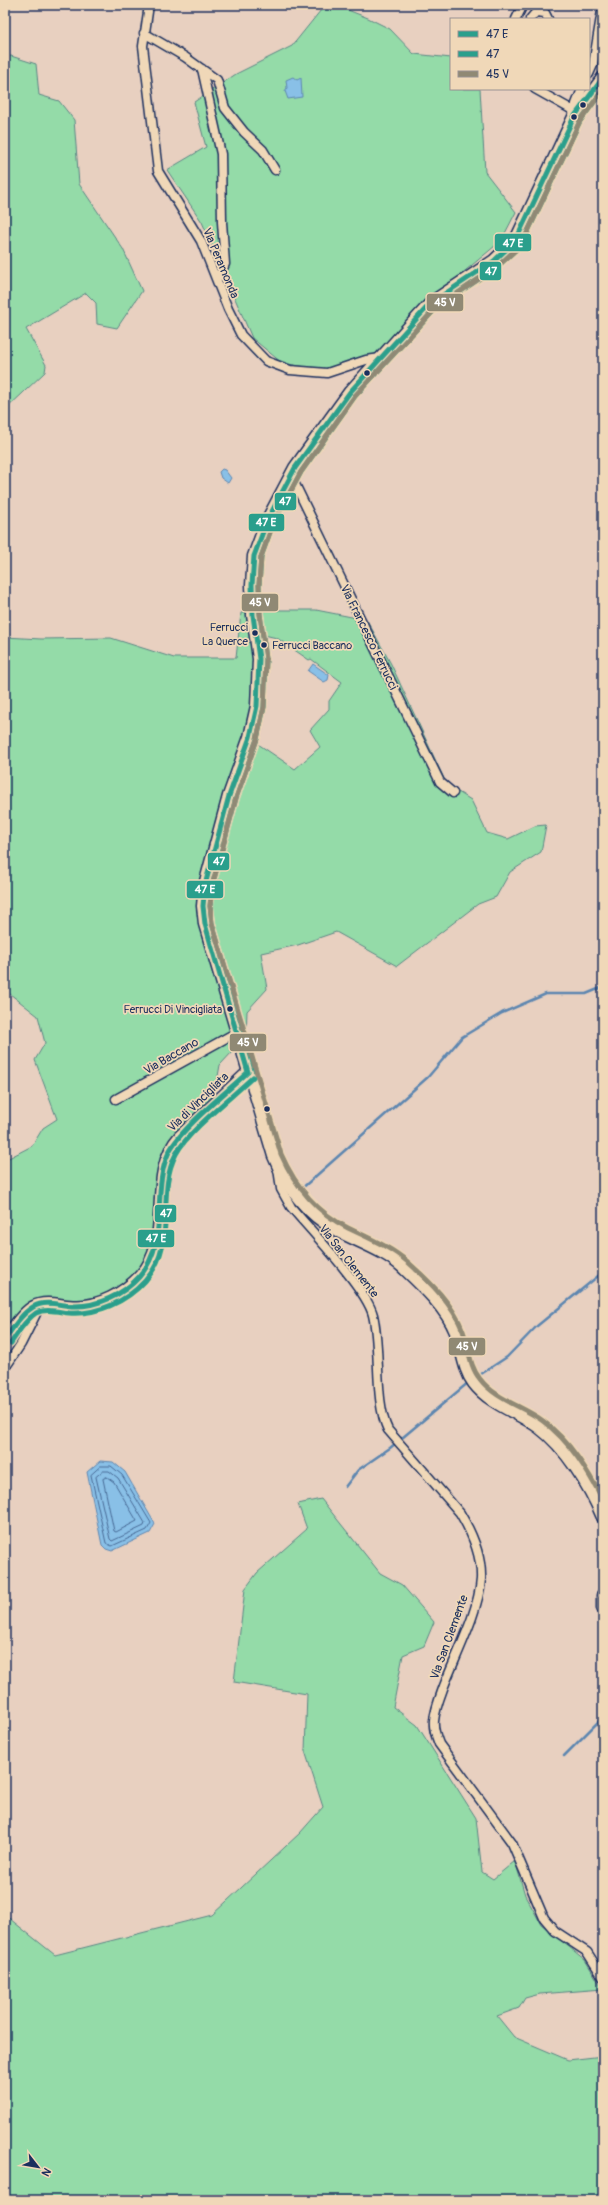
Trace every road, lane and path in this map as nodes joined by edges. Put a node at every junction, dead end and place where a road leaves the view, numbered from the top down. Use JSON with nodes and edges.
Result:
{"nodes":[{"id":1,"x":149,"y":5,"type":"edge"},
{"id":2,"x":523,"y":5,"type":"edge"},
{"id":3,"x":603,"y":5,"type":"edge"},
{"id":4,"x":516,"y":18,"type":"edge"},
{"id":5,"x":531,"y":18,"type":"edge"},
{"id":6,"x":548,"y":18,"type":"edge"},
{"id":7,"x":144,"y":33,"type":"junction"},
{"id":8,"x":591,"y":64,"type":"edge"},
{"id":9,"x":202,"y":69,"type":"junction"},
{"id":10,"x":603,"y":78,"type":"edge"},
{"id":11,"x":537,"y":90,"type":"edge"},
{"id":12,"x":582,"y":90,"type":"edge"},
{"id":13,"x":576,"y":112,"type":"junction"},
{"id":14,"x":275,"y":170,"type":"dead end"},
{"id":15,"x":217,"y":280,"type":"junction"},
{"id":16,"x":381,"y":358,"type":"junction"},
{"id":17,"x":290,"y":476,"type":"junction"},
{"id":18,"x":453,"y":793,"type":"dead end"},
{"id":19,"x":237,"y":1032,"type":"junction"},
{"id":20,"x":248,"y":1072,"type":"junction"},
{"id":21,"x":116,"y":1100,"type":"dead end"},
{"id":22,"x":278,"y":1167,"type":"junction"},
{"id":23,"x":41,"y":1304,"type":"junction"},
{"id":24,"x":5,"y":1339,"type":"edge"},
{"id":25,"x":5,"y":1368,"type":"edge"},
{"id":26,"x":603,"y":1517,"type":"edge"},
{"id":27,"x":603,"y":1595,"type":"edge"},
{"id":28,"x":603,"y":1608,"type":"edge"},
{"id":29,"x":603,"y":1977,"type":"edge"}],
"edges":[{"from":1,"to":7,"type":"street","name":"Via Peramonda"},
{"from":2,"to":4,"type":"street"},
{"from":3,"to":8,"type":"street"},
{"from":5,"to":6,"type":"street"},
{"from":7,"to":9,"type":"street"},
{"from":7,"to":15,"type":"street","name":"Via Peramonda"},
{"from":9,"to":14,"type":"street"},
{"from":9,"to":15,"type":"street"},
{"from":10,"to":13,"type":"main road"},
{"from":11,"to":13,"type":"street"},
{"from":12,"to":13,"type":"street"},
{"from":13,"to":16,"type":"main road"},
{"from":15,"to":16,"type":"street","name":"Via Peramonda"},
{"from":16,"to":17,"type":"main road"},
{"from":17,"to":18,"type":"street","name":"Via Francesco Ferrucci"},
{"from":17,"to":19,"type":"main road"},
{"from":19,"to":20,"type":"main road"},
{"from":19,"to":21,"type":"street","name":"Via Baccano"},
{"from":20,"to":22,"type":"main road"},
{"from":20,"to":23,"type":"street","name":"Via di Vincigliata"},
{"from":22,"to":26,"type":"main road"},
{"from":22,"to":29,"type":"street","name":"Via San Clemente"},
{"from":23,"to":24,"type":"street"},
{"from":23,"to":25,"type":"street"},
{"from":27,"to":28,"type":"main road"}]}
